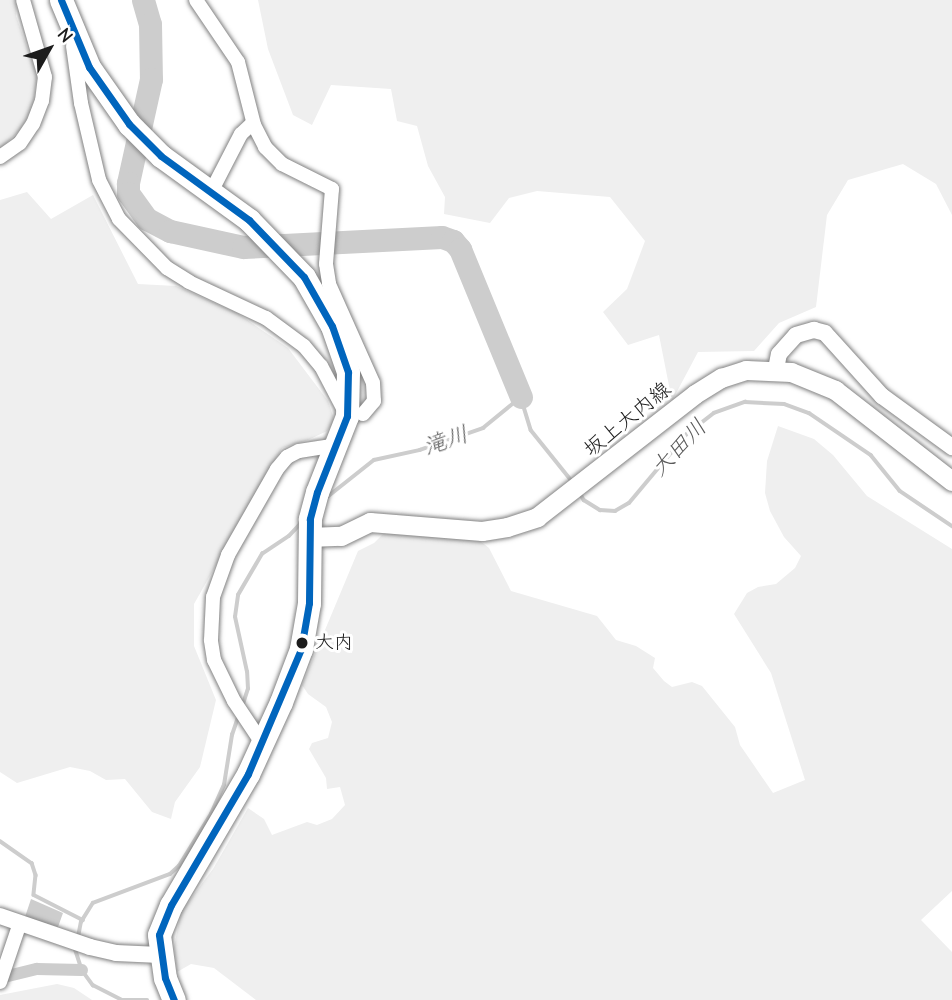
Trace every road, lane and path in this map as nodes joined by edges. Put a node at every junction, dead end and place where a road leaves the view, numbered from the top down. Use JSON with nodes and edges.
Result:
{"nodes":[{"id":1,"x":23,"y":0,"type":"edge"},
{"id":2,"x":61,"y":0,"type":"edge"},
{"id":3,"x":196,"y":0,"type":"edge"},
{"id":4,"x":75,"y":38,"type":"junction"},
{"id":5,"x":253,"y":123,"type":"junction"},
{"id":6,"x":0,"y":158,"type":"edge"},
{"id":7,"x":211,"y":192,"type":"junction"},
{"id":8,"x":776,"y":369,"type":"junction"},
{"id":9,"x":355,"y":415,"type":"junction"},
{"id":10,"x":337,"y":445,"type":"junction"},
{"id":11,"x":952,"y":447,"type":"edge"},
{"id":12,"x":952,"y":481,"type":"edge"},
{"id":13,"x":309,"y":528,"type":"junction"},
{"id":14,"x":262,"y":743,"type":"junction"},
{"id":15,"x":0,"y":916,"type":"edge"},
{"id":16,"x":20,"y":923,"type":"junction"},
{"id":17,"x":160,"y":955,"type":"junction"},
{"id":18,"x":0,"y":982,"type":"edge"},
{"id":19,"x":174,"y":1000,"type":"edge"}],
"edges":[{"from":1,"to":6,"type":"street"},
{"from":2,"to":4,"type":"highway"},
{"from":3,"to":5,"type":"street"},
{"from":4,"to":7,"type":"highway"},
{"from":4,"to":9,"type":"street"},
{"from":5,"to":7,"type":"street"},
{"from":5,"to":9,"type":"street"},
{"from":7,"to":9,"type":"highway"},
{"from":8,"to":11,"type":"street"},
{"from":8,"to":12,"type":"main road","name":"坂上大内線"},
{"from":8,"to":13,"type":"main road","name":"坂上大内線"},
{"from":9,"to":10,"type":"highway"},
{"from":10,"to":13,"type":"highway"},
{"from":10,"to":14,"type":"street"},
{"from":13,"to":14,"type":"highway"},
{"from":14,"to":17,"type":"highway"},
{"from":15,"to":16,"type":"street"},
{"from":16,"to":17,"type":"street"},
{"from":16,"to":18,"type":"street"},
{"from":17,"to":19,"type":"highway"}]}
